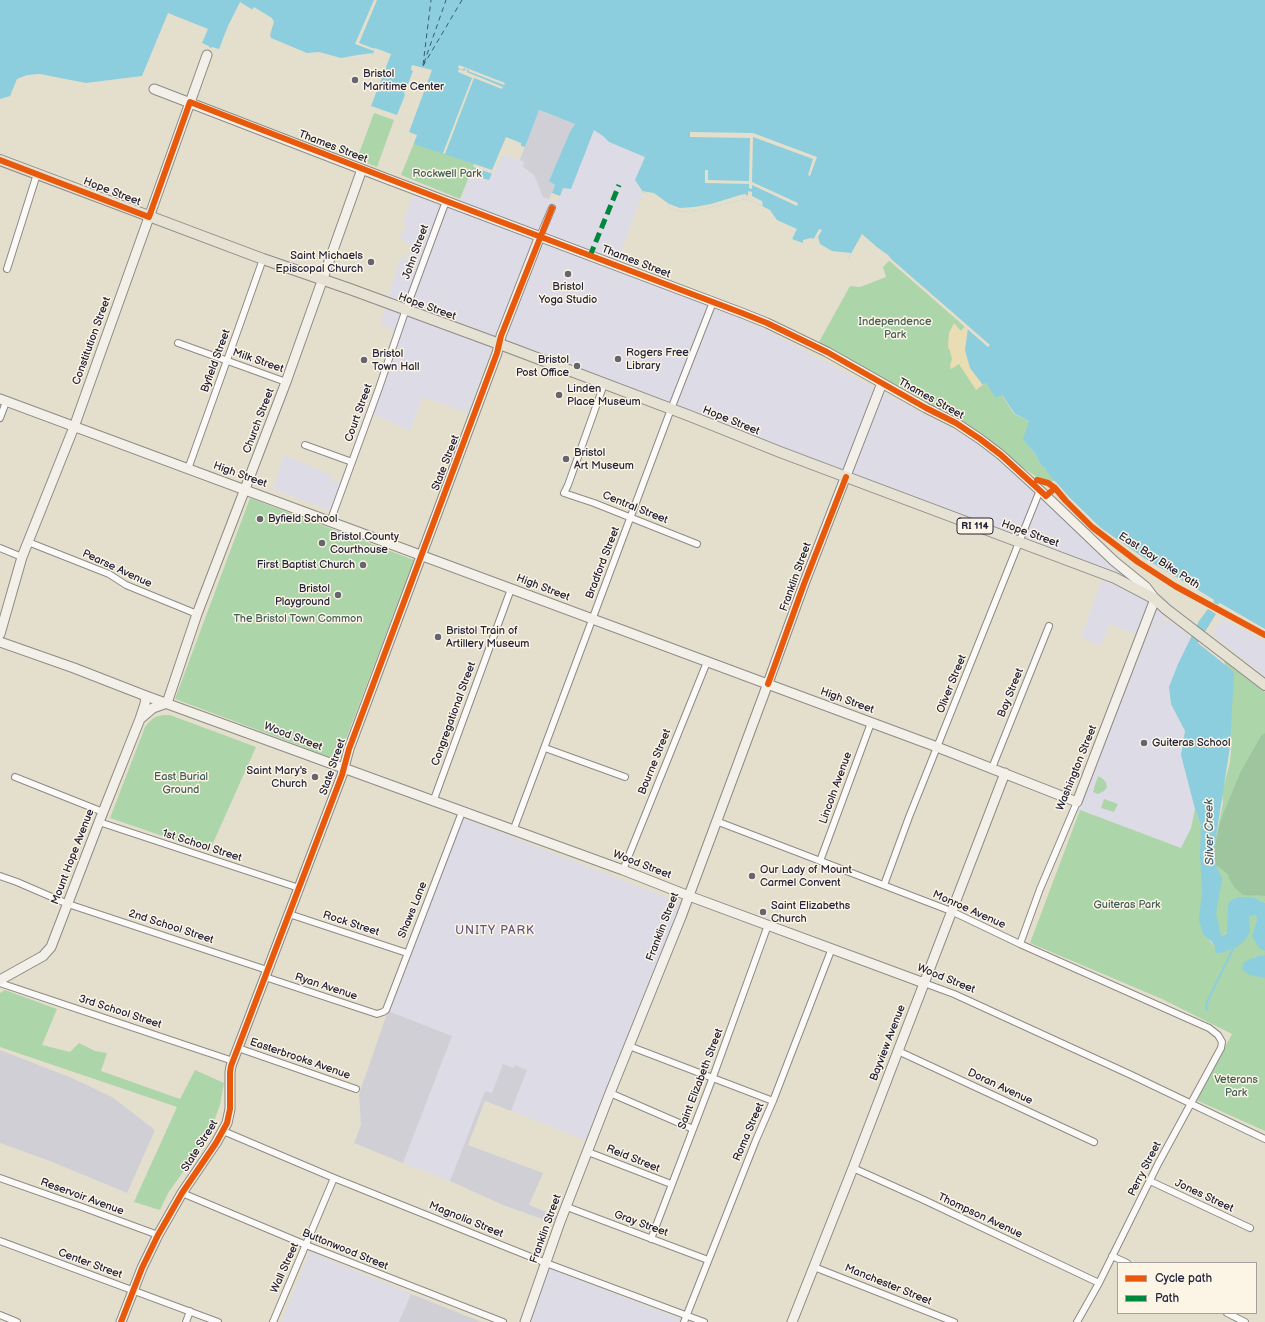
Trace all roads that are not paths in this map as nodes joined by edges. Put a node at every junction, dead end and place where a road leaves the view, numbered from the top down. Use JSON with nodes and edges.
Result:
{"nodes":[{"id":1,"x":207,"y":55,"type":"dead end"},
{"id":2,"x":154,"y":88,"type":"dead end"},
{"id":3,"x":190,"y":102,"type":"junction"},
{"id":4,"x":0,"y":160,"type":"edge"},
{"id":5,"x":362,"y":169,"type":"junction"},
{"id":6,"x":37,"y":174,"type":"junction"},
{"id":7,"x":446,"y":201,"type":"junction"},
{"id":8,"x":552,"y":208,"type":"dead end"},
{"id":9,"x":149,"y":217,"type":"junction"},
{"id":10,"x":540,"y":236,"type":"junction"},
{"id":11,"x":263,"y":259,"type":"junction"},
{"id":12,"x":7,"y":269,"type":"dead end"},
{"id":13,"x":323,"y":280,"type":"junction"},
{"id":14,"x":713,"y":302,"type":"junction"},
{"id":15,"x":406,"y":310,"type":"junction"},
{"id":16,"x":178,"y":343,"type":"dead end"},
{"id":17,"x":498,"y":344,"type":"junction"},
{"id":18,"x":226,"y":361,"type":"junction"},
{"id":19,"x":286,"y":382,"type":"junction"},
{"id":20,"x":882,"y":383,"type":"junction"},
{"id":21,"x":604,"y":384,"type":"junction"},
{"id":22,"x":3,"y":401,"type":"edge"},
{"id":23,"x":671,"y":409,"type":"junction"},
{"id":24,"x":0,"y":418,"type":"edge"},
{"id":25,"x":74,"y":428,"type":"junction"},
{"id":26,"x":305,"y":445,"type":"dead end"},
{"id":27,"x":352,"y":462,"type":"junction"},
{"id":28,"x":188,"y":469,"type":"junction"},
{"id":29,"x":846,"y":477,"type":"junction"},
{"id":30,"x":246,"y":490,"type":"junction"},
{"id":31,"x":1040,"y":490,"type":"junction"},
{"id":32,"x":631,"y":517,"type":"junction"},
{"id":33,"x":330,"y":522,"type":"junction"},
{"id":34,"x":28,"y":542,"type":"junction"},
{"id":35,"x":1019,"y":543,"type":"junction"},
{"id":36,"x":698,"y":544,"type":"dead end"},
{"id":37,"x":0,"y":548,"type":"edge"},
{"id":38,"x":422,"y":556,"type":"junction"},
{"id":39,"x":22,"y":557,"type":"junction"},
{"id":40,"x":1114,"y":561,"type":"junction"},
{"id":41,"x":1112,"y":577,"type":"junction"},
{"id":42,"x":511,"y":589,"type":"junction"},
{"id":43,"x":1155,"y":599,"type":"junction"},
{"id":44,"x":197,"y":614,"type":"junction"},
{"id":45,"x":593,"y":619,"type":"junction"},
{"id":46,"x":1049,"y":626,"type":"dead end"},
{"id":47,"x":0,"y":634,"type":"edge"},
{"id":48,"x":0,"y":642,"type":"edge"},
{"id":49,"x":706,"y":662,"type":"junction"},
{"id":50,"x":768,"y":684,"type":"junction"},
{"id":51,"x":1265,"y":685,"type":"edge"},
{"id":52,"x":146,"y":696,"type":"junction"},
{"id":53,"x":167,"y":703,"type":"junction"},
{"id":54,"x":140,"y":719,"type":"junction"},
{"id":55,"x":871,"y":723,"type":"junction"},
{"id":56,"x":937,"y":747,"type":"junction"},
{"id":57,"x":545,"y":748,"type":"junction"},
{"id":58,"x":344,"y":768,"type":"junction"},
{"id":59,"x":992,"y":768,"type":"junction"},
{"id":60,"x":1004,"y":773,"type":"junction"},
{"id":61,"x":625,"y":776,"type":"dead end"},
{"id":62,"x":15,"y":778,"type":"dead end"},
{"id":63,"x":433,"y":802,"type":"junction"},
{"id":64,"x":1077,"y":802,"type":"junction"},
{"id":65,"x":103,"y":812,"type":"junction"},
{"id":66,"x":462,"y":812,"type":"junction"},
{"id":67,"x":716,"y":821,"type":"junction"},
{"id":68,"x":99,"y":822,"type":"junction"},
{"id":69,"x":513,"y":830,"type":"junction"},
{"id":70,"x":820,"y":860,"type":"junction"},
{"id":71,"x":623,"y":870,"type":"junction"},
{"id":72,"x":0,"y":876,"type":"edge"},
{"id":73,"x":884,"y":885,"type":"junction"},
{"id":74,"x":299,"y":888,"type":"junction"},
{"id":75,"x":689,"y":896,"type":"junction"},
{"id":76,"x":68,"y":904,"type":"junction"},
{"id":77,"x":951,"y":911,"type":"junction"},
{"id":78,"x":289,"y":914,"type":"junction"},
{"id":79,"x":768,"y":926,"type":"junction"},
{"id":80,"x":1020,"y":944,"type":"junction"},
{"id":81,"x":832,"y":948,"type":"junction"},
{"id":82,"x":407,"y":953,"type":"junction"},
{"id":83,"x":266,"y":974,"type":"junction"},
{"id":84,"x":0,"y":980,"type":"edge"},
{"id":85,"x":0,"y":983,"type":"edge"},
{"id":86,"x":924,"y":983,"type":"junction"},
{"id":87,"x":381,"y":1014,"type":"joint"},
{"id":88,"x":1209,"y":1028,"type":"joint"},
{"id":89,"x":630,"y":1046,"type":"junction"},
{"id":90,"x":238,"y":1048,"type":"junction"},
{"id":91,"x":898,"y":1050,"type":"junction"},
{"id":92,"x":233,"y":1061,"type":"junction"},
{"id":93,"x":712,"y":1077,"type":"junction"},
{"id":94,"x":356,"y":1089,"type":"dead end"},
{"id":95,"x":610,"y":1093,"type":"junction"},
{"id":96,"x":773,"y":1101,"type":"junction"},
{"id":97,"x":1191,"y":1105,"type":"junction"},
{"id":98,"x":693,"y":1129,"type":"junction"},
{"id":99,"x":223,"y":1131,"type":"junction"},
{"id":100,"x":1265,"y":1139,"type":"edge"},
{"id":101,"x":1094,"y":1142,"type":"dead end"},
{"id":102,"x":588,"y":1152,"type":"junction"},
{"id":103,"x":853,"y":1168,"type":"junction"},
{"id":104,"x":0,"y":1178,"type":"edge"},
{"id":105,"x":334,"y":1178,"type":"junction"},
{"id":106,"x":1150,"y":1182,"type":"junction"},
{"id":107,"x":671,"y":1184,"type":"junction"},
{"id":108,"x":182,"y":1193,"type":"junction"},
{"id":109,"x":567,"y":1207,"type":"junction"},
{"id":110,"x":1250,"y":1228,"type":"dead end"},
{"id":111,"x":158,"y":1235,"type":"junction"},
{"id":112,"x":651,"y":1239,"type":"junction"},
{"id":113,"x":0,"y":1241,"type":"edge"},
{"id":114,"x":306,"y":1245,"type":"junction"},
{"id":115,"x":1112,"y":1256,"type":"junction"},
{"id":116,"x":708,"y":1260,"type":"junction"},
{"id":117,"x":1125,"y":1262,"type":"edge"},
{"id":118,"x":546,"y":1263,"type":"junction"},
{"id":119,"x":814,"y":1267,"type":"junction"},
{"id":120,"x":1098,"y":1283,"type":"junction"},
{"id":121,"x":134,"y":1291,"type":"junction"},
{"id":122,"x":190,"y":1311,"type":"junction"},
{"id":123,"x":1229,"y":1314,"type":"edge"},
{"id":124,"x":0,"y":1315,"type":"edge"},
{"id":125,"x":687,"y":1315,"type":"junction"},
{"id":126,"x":17,"y":1322,"type":"edge"},
{"id":127,"x":121,"y":1322,"type":"edge"},
{"id":128,"x":186,"y":1322,"type":"edge"},
{"id":129,"x":218,"y":1322,"type":"edge"},
{"id":130,"x":273,"y":1322,"type":"edge"},
{"id":131,"x":503,"y":1322,"type":"edge"},
{"id":132,"x":525,"y":1322,"type":"edge"},
{"id":133,"x":684,"y":1322,"type":"edge"},
{"id":134,"x":704,"y":1322,"type":"edge"},
{"id":135,"x":792,"y":1322,"type":"edge"},
{"id":136,"x":954,"y":1322,"type":"edge"},
{"id":137,"x":1077,"y":1322,"type":"edge"},
{"id":138,"x":1244,"y":1322,"type":"edge"}],
"edges":[{"from":1,"to":3,"type":"street","name":"Constitution Street"},
{"from":2,"to":3,"type":"street","name":"Thames Street"},
{"from":3,"to":5,"type":"street","name":"Thames Street"},
{"from":3,"to":9,"type":"street","name":"Constitution Street"},
{"from":4,"to":6,"type":"main road","name":"Hope Street","number":"RI 114"},
{"from":5,"to":7,"type":"street","name":"Thames Street"},
{"from":5,"to":13,"type":"street","name":"Church Street"},
{"from":6,"to":9,"type":"main road","name":"Hope Street","number":"RI 114"},
{"from":6,"to":12,"type":"street"},
{"from":7,"to":10,"type":"street","name":"Thames Street"},
{"from":7,"to":15,"type":"street","name":"John Street"},
{"from":8,"to":10,"type":"street","name":"State Street"},
{"from":9,"to":11,"type":"main road","name":"Hope Street","number":"RI 114"},
{"from":9,"to":25,"type":"street","name":"Constitution Street"},
{"from":10,"to":14,"type":"street","name":"Thames Street"},
{"from":10,"to":17,"type":"street","name":"State Street"},
{"from":11,"to":13,"type":"main road","name":"Hope Street","number":"RI 114"},
{"from":11,"to":18,"type":"street","name":"Byfield Street"},
{"from":13,"to":15,"type":"main road","name":"Hope Street","number":"RI 114"},
{"from":13,"to":19,"type":"street","name":"Church Street"},
{"from":14,"to":20,"type":"street","name":"Thames Street"},
{"from":14,"to":23,"type":"street","name":"Bradford Street"},
{"from":15,"to":17,"type":"main road","name":"Hope Street","number":"RI 114"},
{"from":15,"to":27,"type":"street","name":"Court Street"},
{"from":16,"to":18,"type":"street","name":"Milk Street"},
{"from":17,"to":21,"type":"main road","name":"Hope Street","number":"RI 114"},
{"from":17,"to":38,"type":"street","name":"State Street"},
{"from":18,"to":19,"type":"street","name":"Milk Street"},
{"from":18,"to":28,"type":"street","name":"Byfield Street"},
{"from":19,"to":30,"type":"street","name":"Church Street"},
{"from":20,"to":29,"type":"street","name":"Franklin Street"},
{"from":20,"to":31,"type":"street","name":"Thames Street"},
{"from":21,"to":23,"type":"main road","name":"Hope Street","number":"RI 114"},
{"from":21,"to":32,"type":"street","name":"Central Street"},
{"from":22,"to":24,"type":"street"},
{"from":22,"to":25,"type":"street","name":"High Street"},
{"from":23,"to":29,"type":"main road","name":"Hope Street","number":"RI 114"},
{"from":23,"to":32,"type":"street","name":"Bradford Street"},
{"from":25,"to":28,"type":"street","name":"High Street"},
{"from":25,"to":34,"type":"street","name":"Constitution Street"},
{"from":26,"to":27,"type":"street"},
{"from":27,"to":33,"type":"street","name":"Court Street"},
{"from":28,"to":30,"type":"street","name":"High Street"},
{"from":29,"to":35,"type":"main road","name":"Hope Street","number":"RI 114"},
{"from":29,"to":50,"type":"street","name":"Franklin Street"},
{"from":30,"to":33,"type":"street","name":"High Street"},
{"from":30,"to":44,"type":"street","name":"Church Street"},
{"from":31,"to":35,"type":"street","name":"Oliver Street"},
{"from":31,"to":40,"type":"street","name":"Thames Street"},
{"from":32,"to":36,"type":"street","name":"Central Street"},
{"from":32,"to":45,"type":"street","name":"Bradford Street"},
{"from":33,"to":38,"type":"street","name":"High Street"},
{"from":34,"to":39,"type":"street","name":"Constitution Street"},
{"from":34,"to":44,"type":"street","name":"Pearse Avenue"},
{"from":35,"to":41,"type":"main road","name":"Hope Street","number":"RI 114"},
{"from":35,"to":56,"type":"street","name":"Oliver Street"},
{"from":37,"to":39,"type":"street"},
{"from":38,"to":42,"type":"street","name":"High Street"},
{"from":38,"to":58,"type":"street","name":"State Street"},
{"from":39,"to":47,"type":"street","name":"Constitution Street"},
{"from":40,"to":41,"type":"street"},
{"from":40,"to":43,"type":"street","name":"Thames Street"},
{"from":41,"to":43,"type":"main road","name":"Hope Street","number":"RI 114"},
{"from":42,"to":45,"type":"street","name":"High Street"},
{"from":42,"to":63,"type":"street","name":"Congregational Street"},
{"from":43,"to":51,"type":"main road","name":"Hope Street","number":"RI 114"},
{"from":43,"to":64,"type":"street","name":"Washington Street"},
{"from":44,"to":53,"type":"street","name":"Church Street"},
{"from":45,"to":49,"type":"street","name":"High Street"},
{"from":45,"to":57,"type":"street","name":"Bradford Street"},
{"from":46,"to":59,"type":"street","name":"Bay Street"},
{"from":48,"to":52,"type":"street","name":"Wood Street"},
{"from":49,"to":50,"type":"street","name":"High Street"},
{"from":49,"to":71,"type":"street","name":"Bourne Street"},
{"from":50,"to":55,"type":"street","name":"High Street"},
{"from":50,"to":67,"type":"street","name":"Franklin Street"},
{"from":52,"to":53,"type":"street","name":"Wood Street"},
{"from":52,"to":54,"type":"street","name":"Mount Hope Avenue"},
{"from":53,"to":54,"type":"street"},
{"from":53,"to":58,"type":"street","name":"Wood Street"},
{"from":54,"to":65,"type":"street","name":"Mount Hope Avenue"},
{"from":55,"to":56,"type":"street","name":"High Street"},
{"from":55,"to":70,"type":"street","name":"Lincoln Avenue"},
{"from":56,"to":59,"type":"street","name":"High Street"},
{"from":56,"to":73,"type":"street","name":"Oliver Street"},
{"from":57,"to":61,"type":"street"},
{"from":57,"to":69,"type":"street","name":"Bradford Street"},
{"from":58,"to":63,"type":"street","name":"Wood Street"},
{"from":58,"to":74,"type":"street","name":"State Street"},
{"from":59,"to":60,"type":"street","name":"High Street"},
{"from":60,"to":64,"type":"street","name":"High Street"},
{"from":60,"to":77,"type":"street","name":"Bayview Avenue"},
{"from":62,"to":65,"type":"street"},
{"from":63,"to":66,"type":"street","name":"Wood Street"},
{"from":64,"to":80,"type":"street","name":"Washington Street"},
{"from":65,"to":68,"type":"street","name":"Mount Hope Avenue"},
{"from":66,"to":69,"type":"street","name":"Wood Street"},
{"from":66,"to":82,"type":"street","name":"Shaws Lane"},
{"from":67,"to":70,"type":"street","name":"Monroe Avenue"},
{"from":67,"to":75,"type":"street","name":"Franklin Street"},
{"from":68,"to":74,"type":"street","name":"1st School Street"},
{"from":68,"to":76,"type":"street","name":"Mount Hope Avenue"},
{"from":69,"to":71,"type":"street","name":"Wood Street"},
{"from":70,"to":73,"type":"street","name":"Monroe Avenue"},
{"from":71,"to":75,"type":"street","name":"Wood Street"},
{"from":72,"to":76,"type":"street","name":"2nd School Street"},
{"from":73,"to":77,"type":"street","name":"Monroe Avenue"},
{"from":74,"to":78,"type":"street","name":"State Street"},
{"from":75,"to":79,"type":"street","name":"Wood Street"},
{"from":75,"to":89,"type":"street","name":"Franklin Street"},
{"from":76,"to":83,"type":"street","name":"2nd School Street"},
{"from":76,"to":84,"type":"street","name":"Mount Hope Avenue"},
{"from":77,"to":80,"type":"street","name":"Monroe Avenue"},
{"from":77,"to":86,"type":"street","name":"Bayview Avenue"},
{"from":78,"to":82,"type":"street","name":"Rock Street"},
{"from":78,"to":83,"type":"street","name":"State Street"},
{"from":79,"to":81,"type":"street","name":"Wood Street"},
{"from":79,"to":93,"type":"street","name":"Saint Elizabeth Street"},
{"from":80,"to":88,"type":"street","name":"Monroe Avenue"},
{"from":81,"to":86,"type":"street","name":"Wood Street"},
{"from":81,"to":96,"type":"street","name":"Roma Street"},
{"from":82,"to":87,"type":"street","name":"Shaws Lane"},
{"from":83,"to":87,"type":"street","name":"Ryan Avenue"},
{"from":83,"to":90,"type":"street","name":"State Street"},
{"from":85,"to":92,"type":"street","name":"3rd School Street"},
{"from":86,"to":91,"type":"street","name":"Bayview Avenue"},
{"from":86,"to":97,"type":"street","name":"Wood Street"},
{"from":88,"to":97,"type":"street","name":"Perry Street"},
{"from":89,"to":93,"type":"street"},
{"from":89,"to":95,"type":"street","name":"Franklin Street"},
{"from":90,"to":92,"type":"street","name":"State Street"},
{"from":90,"to":94,"type":"street","name":"Easterbrooks Avenue"},
{"from":91,"to":101,"type":"street","name":"Doran Avenue"},
{"from":91,"to":103,"type":"street","name":"Bayview Avenue"},
{"from":92,"to":99,"type":"street","name":"State Street"},
{"from":93,"to":96,"type":"street"},
{"from":93,"to":98,"type":"street","name":"Saint Elizabeth Street"},
{"from":95,"to":98,"type":"street"},
{"from":95,"to":102,"type":"street","name":"Franklin Street"},
{"from":96,"to":116,"type":"street","name":"Roma Street"},
{"from":97,"to":100,"type":"street","name":"Wood Street"},
{"from":97,"to":106,"type":"street","name":"Perry Street"},
{"from":98,"to":107,"type":"street","name":"Saint Elizabeth Street"},
{"from":99,"to":105,"type":"street","name":"Magnolia Street"},
{"from":99,"to":108,"type":"street","name":"State Street"},
{"from":102,"to":107,"type":"street","name":"Reid Street"},
{"from":102,"to":109,"type":"street","name":"Franklin Street"},
{"from":103,"to":119,"type":"street","name":"Bayview Avenue"},
{"from":103,"to":120,"type":"street","name":"Thompson Avenue"},
{"from":104,"to":111,"type":"street","name":"Reservoir Avenue"},
{"from":105,"to":114,"type":"street","name":"Wall Street"},
{"from":105,"to":118,"type":"street","name":"Magnolia Street"},
{"from":106,"to":110,"type":"street","name":"Jones Street"},
{"from":106,"to":115,"type":"street","name":"Perry Street"},
{"from":107,"to":112,"type":"street","name":"Saint Elizabeth Street"},
{"from":108,"to":111,"type":"street","name":"State Street"},
{"from":108,"to":114,"type":"street","name":"Buttonwood Street"},
{"from":109,"to":112,"type":"street","name":"Gray Street"},
{"from":109,"to":118,"type":"street","name":"Franklin Street"},
{"from":111,"to":121,"type":"street","name":"State Street"},
{"from":112,"to":116,"type":"street","name":"Gray Street"},
{"from":113,"to":121,"type":"street","name":"Center Street"},
{"from":114,"to":130,"type":"street","name":"Wall Street"},
{"from":114,"to":131,"type":"street","name":"Buttonwood Street"},
{"from":115,"to":117,"type":"street"},
{"from":115,"to":120,"type":"street","name":"Perry Street"},
{"from":116,"to":125,"type":"street","name":"Roma Street"},
{"from":118,"to":125,"type":"street","name":"Magnolia Street"},
{"from":118,"to":132,"type":"street","name":"Franklin Street"},
{"from":119,"to":135,"type":"street","name":"Bayview Avenue"},
{"from":119,"to":136,"type":"street","name":"Manchester Street"},
{"from":120,"to":137,"type":"street","name":"Perry Street"},
{"from":121,"to":122,"type":"street","name":"Center Street"},
{"from":121,"to":127,"type":"street","name":"State Street"},
{"from":122,"to":128,"type":"street"},
{"from":122,"to":129,"type":"street","name":"Center Street"},
{"from":123,"to":138,"type":"street"},
{"from":124,"to":126,"type":"street"},
{"from":125,"to":133,"type":"street","name":"Roma Street"},
{"from":125,"to":134,"type":"street","name":"Magnolia Street"}]}
